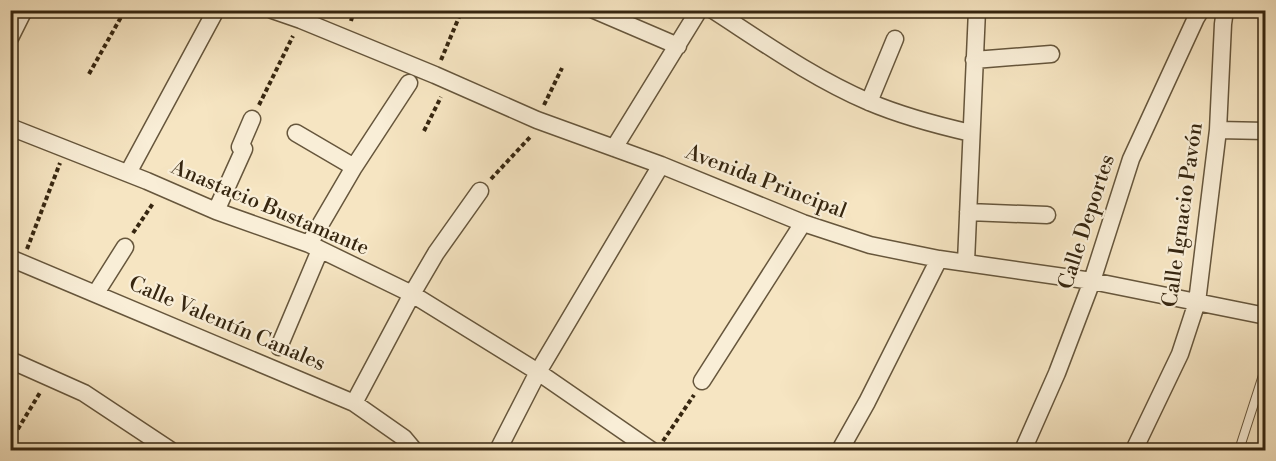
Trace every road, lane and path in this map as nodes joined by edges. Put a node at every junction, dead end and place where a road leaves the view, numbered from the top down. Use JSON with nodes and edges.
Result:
{"nodes":[{"id":1,"x":24,"y":10,"type":"edge"},
{"id":2,"x":125,"y":10,"type":"edge"},
{"id":3,"x":216,"y":10,"type":"edge"},
{"id":4,"x":272,"y":10,"type":"edge"},
{"id":5,"x":462,"y":10,"type":"edge"},
{"id":6,"x":594,"y":10,"type":"edge"},
{"id":7,"x":699,"y":10,"type":"edge"},
{"id":8,"x":713,"y":10,"type":"edge"},
{"id":9,"x":1201,"y":10,"type":"edge"},
{"id":10,"x":1225,"y":10,"type":"edge"},
{"id":11,"x":976,"y":11,"type":"edge"},
{"id":12,"x":301,"y":20,"type":"junction"},
{"id":13,"x":10,"y":38,"type":"edge"},
{"id":14,"x":895,"y":39,"type":"dead end"},
{"id":15,"x":678,"y":46,"type":"junction"},
{"id":16,"x":1051,"y":54,"type":"dead end"},
{"id":17,"x":974,"y":60,"type":"junction"},
{"id":18,"x":562,"y":68,"type":"dead end"},
{"id":19,"x":89,"y":74,"type":"dead end"},
{"id":20,"x":435,"y":75,"type":"junction"},
{"id":21,"x":409,"y":83,"type":"dead end"},
{"id":22,"x":441,"y":97,"type":"dead end"},
{"id":23,"x":869,"y":102,"type":"junction"},
{"id":24,"x":252,"y":119,"type":"joint"},
{"id":25,"x":541,"y":121,"type":"junction"},
{"id":26,"x":10,"y":127,"type":"edge"},
{"id":27,"x":1218,"y":129,"type":"junction"},
{"id":28,"x":1266,"y":130,"type":"edge"},
{"id":29,"x":424,"y":131,"type":"dead end"},
{"id":30,"x":296,"y":133,"type":"dead end"},
{"id":31,"x":971,"y":134,"type":"junction"},
{"id":32,"x":614,"y":148,"type":"junction"},
{"id":33,"x":62,"y":157,"type":"dead end"},
{"id":34,"x":661,"y":165,"type":"junction"},
{"id":35,"x":354,"y":167,"type":"junction"},
{"id":36,"x":128,"y":173,"type":"junction"},
{"id":37,"x":480,"y":192,"type":"joint"},
{"id":38,"x":158,"y":197,"type":"dead end"},
{"id":39,"x":216,"y":211,"type":"junction"},
{"id":40,"x":968,"y":212,"type":"junction"},
{"id":41,"x":1047,"y":215,"type":"dead end"},
{"id":42,"x":803,"y":223,"type":"junction"},
{"id":43,"x":125,"y":247,"type":"joint"},
{"id":44,"x":315,"y":247,"type":"junction"},
{"id":45,"x":939,"y":259,"type":"junction"},
{"id":46,"x":16,"y":260,"type":"edge"},
{"id":47,"x":966,"y":262,"type":"junction"},
{"id":48,"x":1092,"y":281,"type":"junction"},
{"id":49,"x":96,"y":293,"type":"junction"},
{"id":50,"x":412,"y":294,"type":"junction"},
{"id":51,"x":1197,"y":302,"type":"junction"},
{"id":52,"x":1266,"y":316,"type":"edge"},
{"id":53,"x":279,"y":347,"type":"dead end"},
{"id":54,"x":10,"y":360,"type":"edge"},
{"id":55,"x":1266,"y":366,"type":"edge"},
{"id":56,"x":538,"y":372,"type":"junction"},
{"id":57,"x":49,"y":377,"type":"junction"},
{"id":58,"x":702,"y":381,"type":"joint"},
{"id":59,"x":354,"y":403,"type":"junction"},
{"id":60,"x":10,"y":442,"type":"edge"},
{"id":61,"x":170,"y":450,"type":"edge"},
{"id":62,"x":414,"y":450,"type":"edge"},
{"id":63,"x":498,"y":450,"type":"edge"},
{"id":64,"x":651,"y":450,"type":"edge"},
{"id":65,"x":657,"y":450,"type":"edge"},
{"id":66,"x":840,"y":450,"type":"edge"},
{"id":67,"x":1023,"y":450,"type":"edge"},
{"id":68,"x":1134,"y":450,"type":"edge"},
{"id":69,"x":1239,"y":450,"type":"edge"}],
"edges":[{"from":1,"to":13,"type":"street"},
{"from":2,"to":19,"type":"path"},
{"from":3,"to":36,"type":"street"},
{"from":4,"to":12,"type":"street","name":"Avenida Principal"},
{"from":5,"to":20,"type":"path"},
{"from":6,"to":15,"type":"street"},
{"from":7,"to":15,"type":"street"},
{"from":8,"to":23,"type":"street"},
{"from":9,"to":48,"type":"street","name":"Calle Deportes"},
{"from":10,"to":27,"type":"street","name":"Calle Ignacio Pavón"},
{"from":11,"to":17,"type":"street"},
{"from":12,"to":20,"type":"street","name":"Avenida Principal"},
{"from":12,"to":24,"type":"path"},
{"from":14,"to":23,"type":"street"},
{"from":15,"to":32,"type":"street"},
{"from":16,"to":17,"type":"street"},
{"from":17,"to":31,"type":"street"},
{"from":18,"to":25,"type":"path"},
{"from":20,"to":25,"type":"street","name":"Avenida Principal"},
{"from":21,"to":35,"type":"street"},
{"from":22,"to":29,"type":"path"},
{"from":23,"to":31,"type":"street"},
{"from":24,"to":39,"type":"street"},
{"from":25,"to":32,"type":"street","name":"Avenida Principal"},
{"from":25,"to":37,"type":"path"},
{"from":26,"to":36,"type":"street","name":"Anastacio Bustamante"},
{"from":27,"to":28,"type":"street"},
{"from":27,"to":51,"type":"street","name":"Calle Ignacio Pavón"},
{"from":30,"to":35,"type":"street"},
{"from":31,"to":40,"type":"street"},
{"from":32,"to":34,"type":"street","name":"Avenida Principal"},
{"from":33,"to":46,"type":"path"},
{"from":34,"to":42,"type":"street","name":"Avenida Principal"},
{"from":34,"to":56,"type":"street"},
{"from":35,"to":44,"type":"street"},
{"from":36,"to":39,"type":"street","name":"Anastacio Bustamante"},
{"from":37,"to":50,"type":"street"},
{"from":38,"to":43,"type":"path"},
{"from":39,"to":44,"type":"street","name":"Anastacio Bustamante"},
{"from":40,"to":41,"type":"street"},
{"from":40,"to":47,"type":"street"},
{"from":42,"to":45,"type":"street","name":"Avenida Principal"},
{"from":42,"to":58,"type":"street"},
{"from":43,"to":49,"type":"street"},
{"from":44,"to":50,"type":"street","name":"Anastacio Bustamante"},
{"from":44,"to":53,"type":"street"},
{"from":45,"to":47,"type":"street","name":"Avenida Principal"},
{"from":45,"to":66,"type":"street"},
{"from":46,"to":49,"type":"street","name":"Calle Valentín Canales"},
{"from":47,"to":48,"type":"street","name":"Avenida Principal"},
{"from":48,"to":51,"type":"street","name":"Avenida Principal"},
{"from":48,"to":67,"type":"street","name":"Calle Deportes"},
{"from":49,"to":59,"type":"street","name":"Calle Valentín Canales"},
{"from":50,"to":56,"type":"street","name":"Anastacio Bustamante"},
{"from":50,"to":59,"type":"street"},
{"from":51,"to":52,"type":"street","name":"Avenida Principal"},
{"from":51,"to":68,"type":"street","name":"Calle Ignacio Pavón"},
{"from":54,"to":57,"type":"street"},
{"from":55,"to":69,"type":"lane"},
{"from":56,"to":63,"type":"street"},
{"from":56,"to":64,"type":"street","name":"Anastacio Bustamante"},
{"from":57,"to":60,"type":"path"},
{"from":57,"to":61,"type":"street"},
{"from":58,"to":65,"type":"path"},
{"from":59,"to":62,"type":"street","name":"Calle Valentín Canales"}]}
